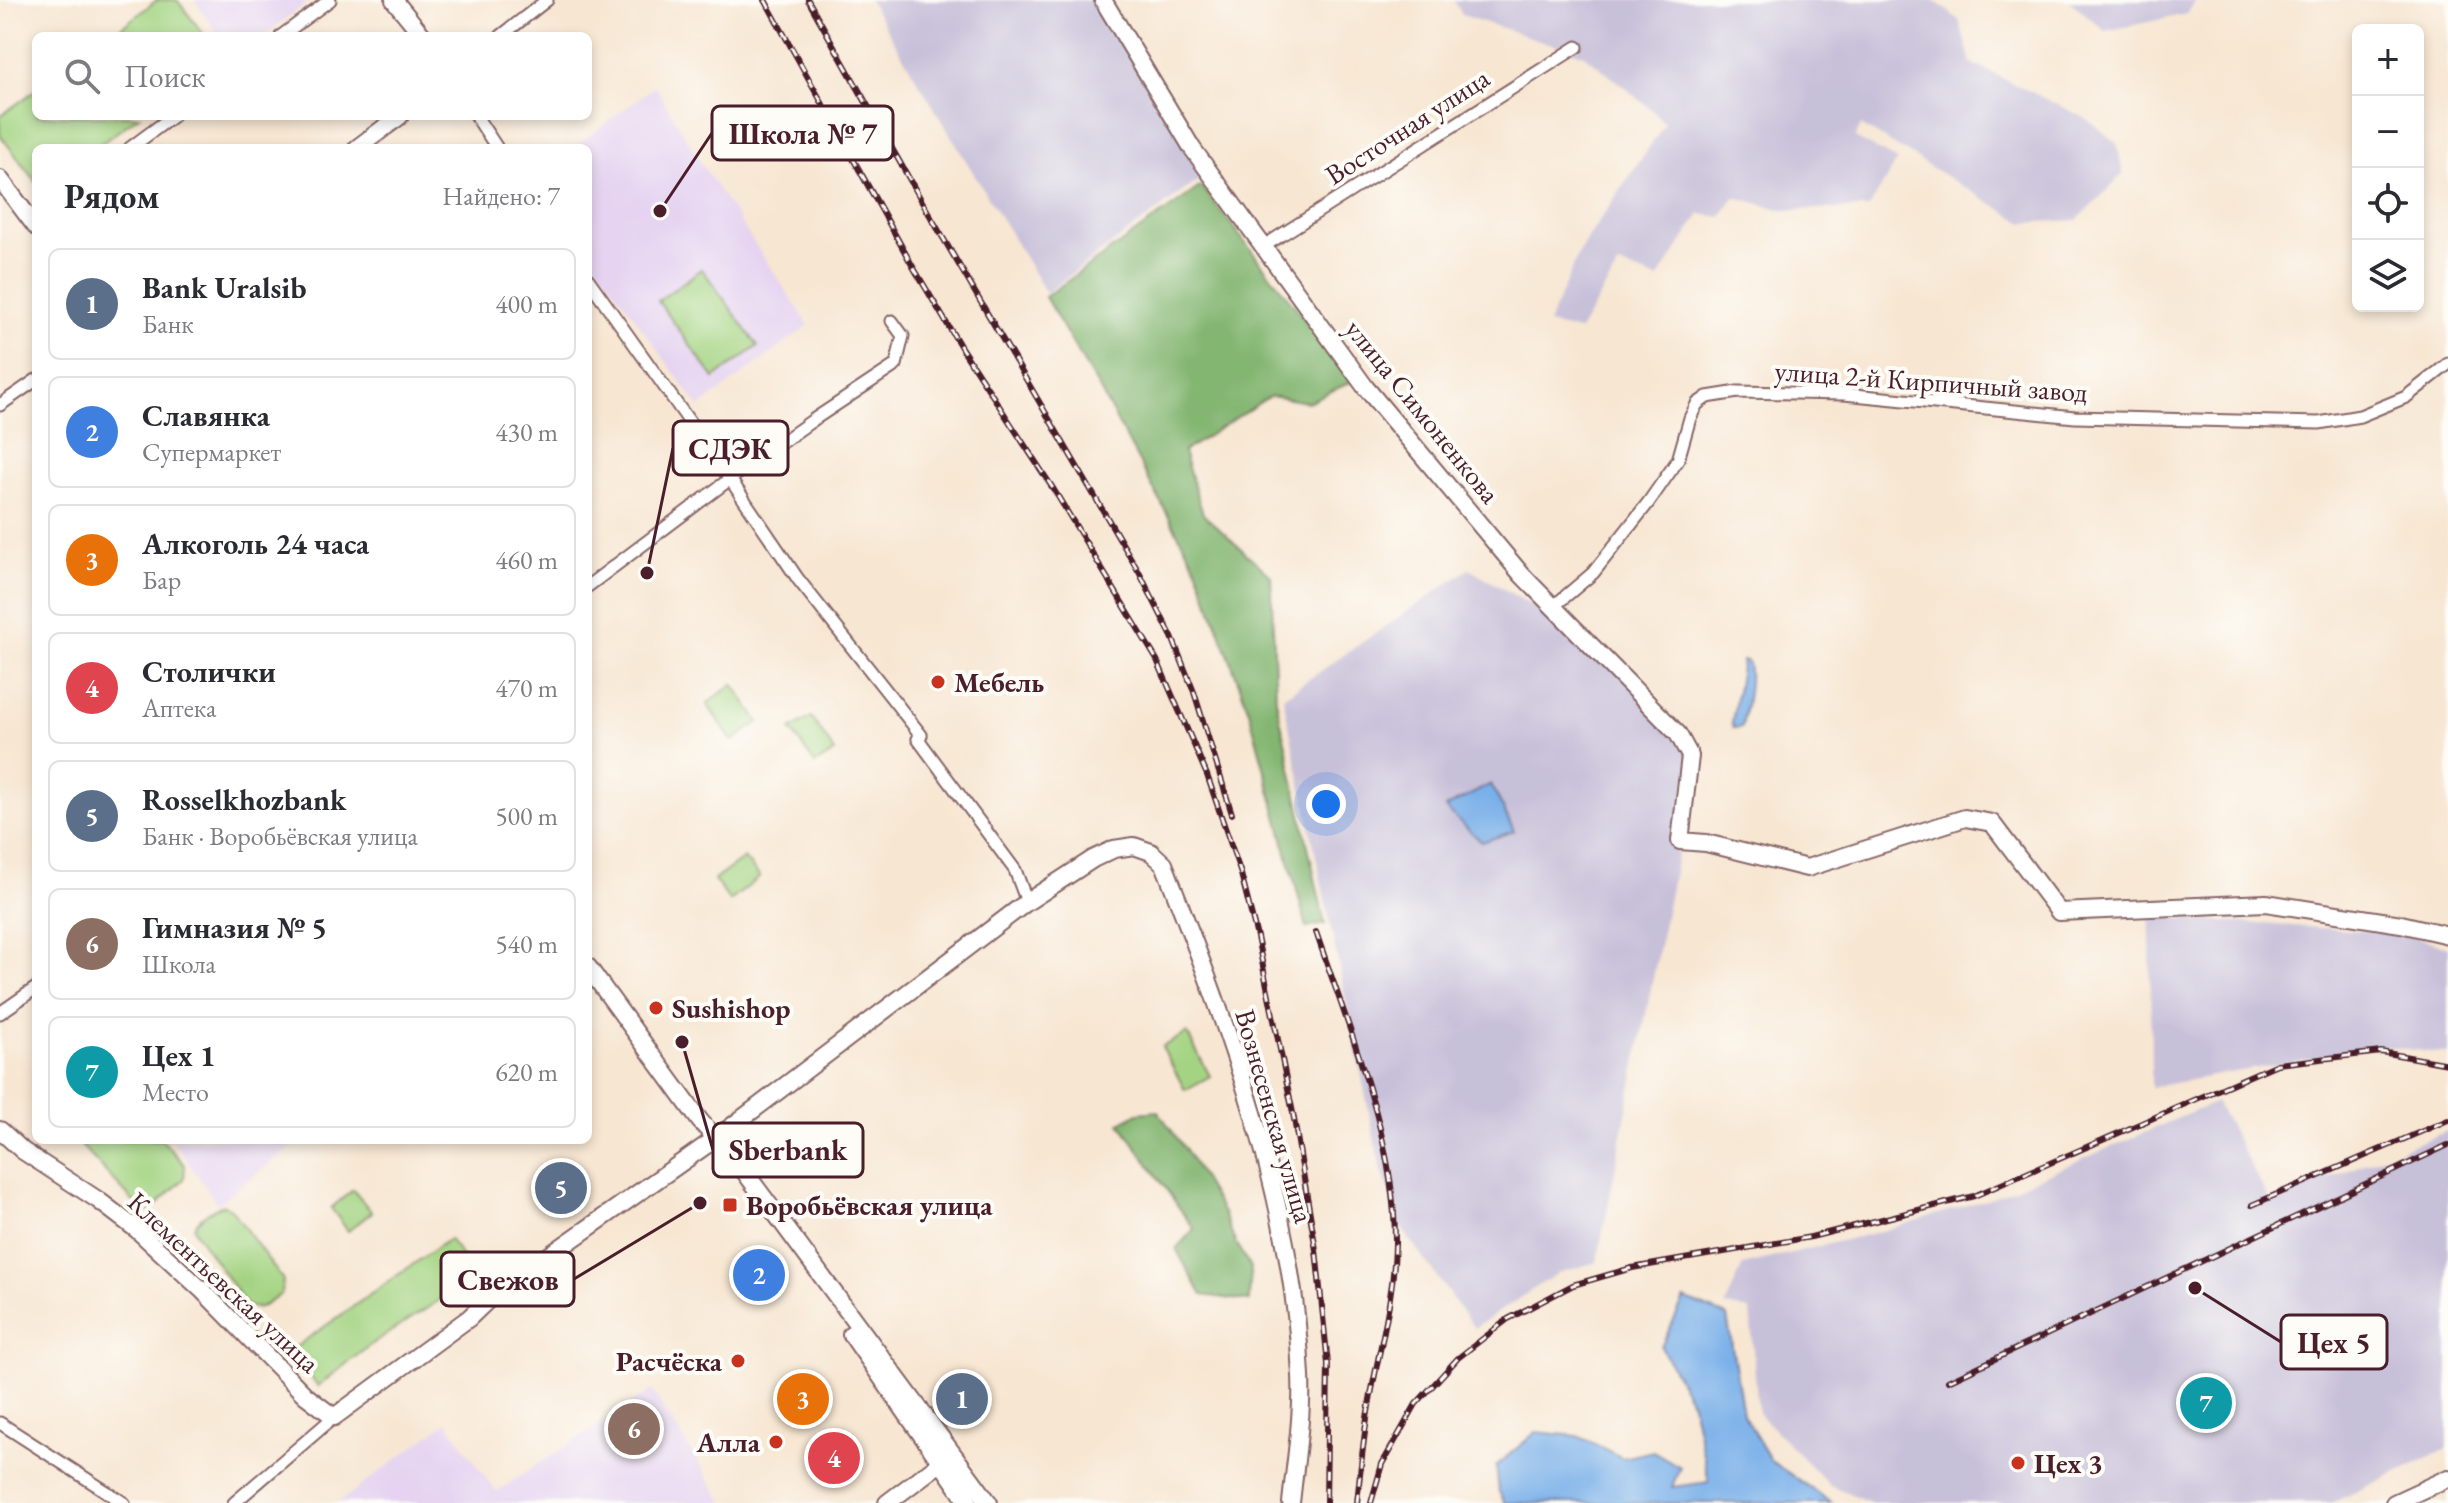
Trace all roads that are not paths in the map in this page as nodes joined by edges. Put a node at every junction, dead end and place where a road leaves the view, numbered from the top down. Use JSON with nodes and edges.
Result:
{"nodes":[{"id":1,"x":330,"y":0,"type":"edge"},
{"id":2,"x":394,"y":0,"type":"edge"},
{"id":3,"x":547,"y":0,"type":"edge"},
{"id":4,"x":1103,"y":0,"type":"edge"},
{"id":5,"x":286,"y":32,"type":"edge"},
{"id":6,"x":420,"y":32,"type":"edge"},
{"id":7,"x":506,"y":32,"type":"edge"},
{"id":8,"x":1577,"y":47,"type":"dead end"},
{"id":9,"x":168,"y":120,"type":"edge"},
{"id":10,"x":395,"y":120,"type":"edge"},
{"id":11,"x":479,"y":120,"type":"edge"},
{"id":12,"x":135,"y":144,"type":"edge"},
{"id":13,"x":362,"y":144,"type":"edge"},
{"id":14,"x":494,"y":144,"type":"edge"},
{"id":15,"x":0,"y":179,"type":"edge"},
{"id":16,"x":32,"y":218,"type":"edge"},
{"id":17,"x":1264,"y":246,"type":"junction"},
{"id":18,"x":592,"y":285,"type":"edge"},
{"id":19,"x":892,"y":321,"type":"dead end"},
{"id":20,"x":2448,"y":364,"type":"edge"},
{"id":21,"x":32,"y":383,"type":"edge"},
{"id":22,"x":0,"y":405,"type":"edge"},
{"id":23,"x":730,"y":479,"type":"junction"},
{"id":24,"x":592,"y":583,"type":"edge"},
{"id":25,"x":1554,"y":606,"type":"junction"},
{"id":26,"x":1027,"y":902,"type":"junction"},
{"id":27,"x":2448,"y":935,"type":"edge"},
{"id":28,"x":592,"y":972,"type":"edge"},
{"id":29,"x":32,"y":991,"type":"edge"},
{"id":30,"x":0,"y":1013,"type":"edge"},
{"id":31,"x":0,"y":1130,"type":"edge"},
{"id":32,"x":715,"y":1139,"type":"junction"},
{"id":33,"x":334,"y":1417,"type":"junction"},
{"id":34,"x":0,"y":1423,"type":"edge"},
{"id":35,"x":940,"y":1463,"type":"junction"},
{"id":36,"x":2448,"y":1478,"type":"edge"},
{"id":37,"x":124,"y":1503,"type":"edge"},
{"id":38,"x":234,"y":1503,"type":"edge"},
{"id":39,"x":887,"y":1503,"type":"edge"},
{"id":40,"x":969,"y":1503,"type":"edge"},
{"id":41,"x":989,"y":1503,"type":"edge"},
{"id":42,"x":1291,"y":1503,"type":"edge"},
{"id":43,"x":2394,"y":1503,"type":"edge"}],
"edges":[{"from":1,"to":5,"type":"street"},
{"from":2,"to":6,"type":"street"},
{"from":3,"to":7,"type":"street"},
{"from":4,"to":17,"type":"street","name":"улица Симоненкова"},
{"from":8,"to":17,"type":"street","name":"Восточная улица"},
{"from":9,"to":12,"type":"street"},
{"from":10,"to":13,"type":"street"},
{"from":11,"to":14,"type":"street"},
{"from":15,"to":16,"type":"street"},
{"from":17,"to":25,"type":"street","name":"улица Симоненкова"},
{"from":18,"to":23,"type":"street"},
{"from":19,"to":23,"type":"street"},
{"from":20,"to":25,"type":"street","name":"улица 2-й Кирпичный завод"},
{"from":21,"to":22,"type":"street"},
{"from":23,"to":24,"type":"street"},
{"from":23,"to":26,"type":"street"},
{"from":25,"to":27,"type":"street","name":"улица Симоненкова"},
{"from":26,"to":32,"type":"street"},
{"from":26,"to":42,"type":"street","name":"Вознесенская улица"},
{"from":28,"to":32,"type":"street"},
{"from":29,"to":30,"type":"street"},
{"from":31,"to":33,"type":"street","name":"Клементьевская улица"},
{"from":32,"to":33,"type":"street"},
{"from":32,"to":35,"type":"street"},
{"from":32,"to":41,"type":"street"},
{"from":33,"to":38,"type":"street"},
{"from":34,"to":37,"type":"street"},
{"from":35,"to":39,"type":"street"},
{"from":35,"to":40,"type":"street"},
{"from":36,"to":43,"type":"street"}]}
